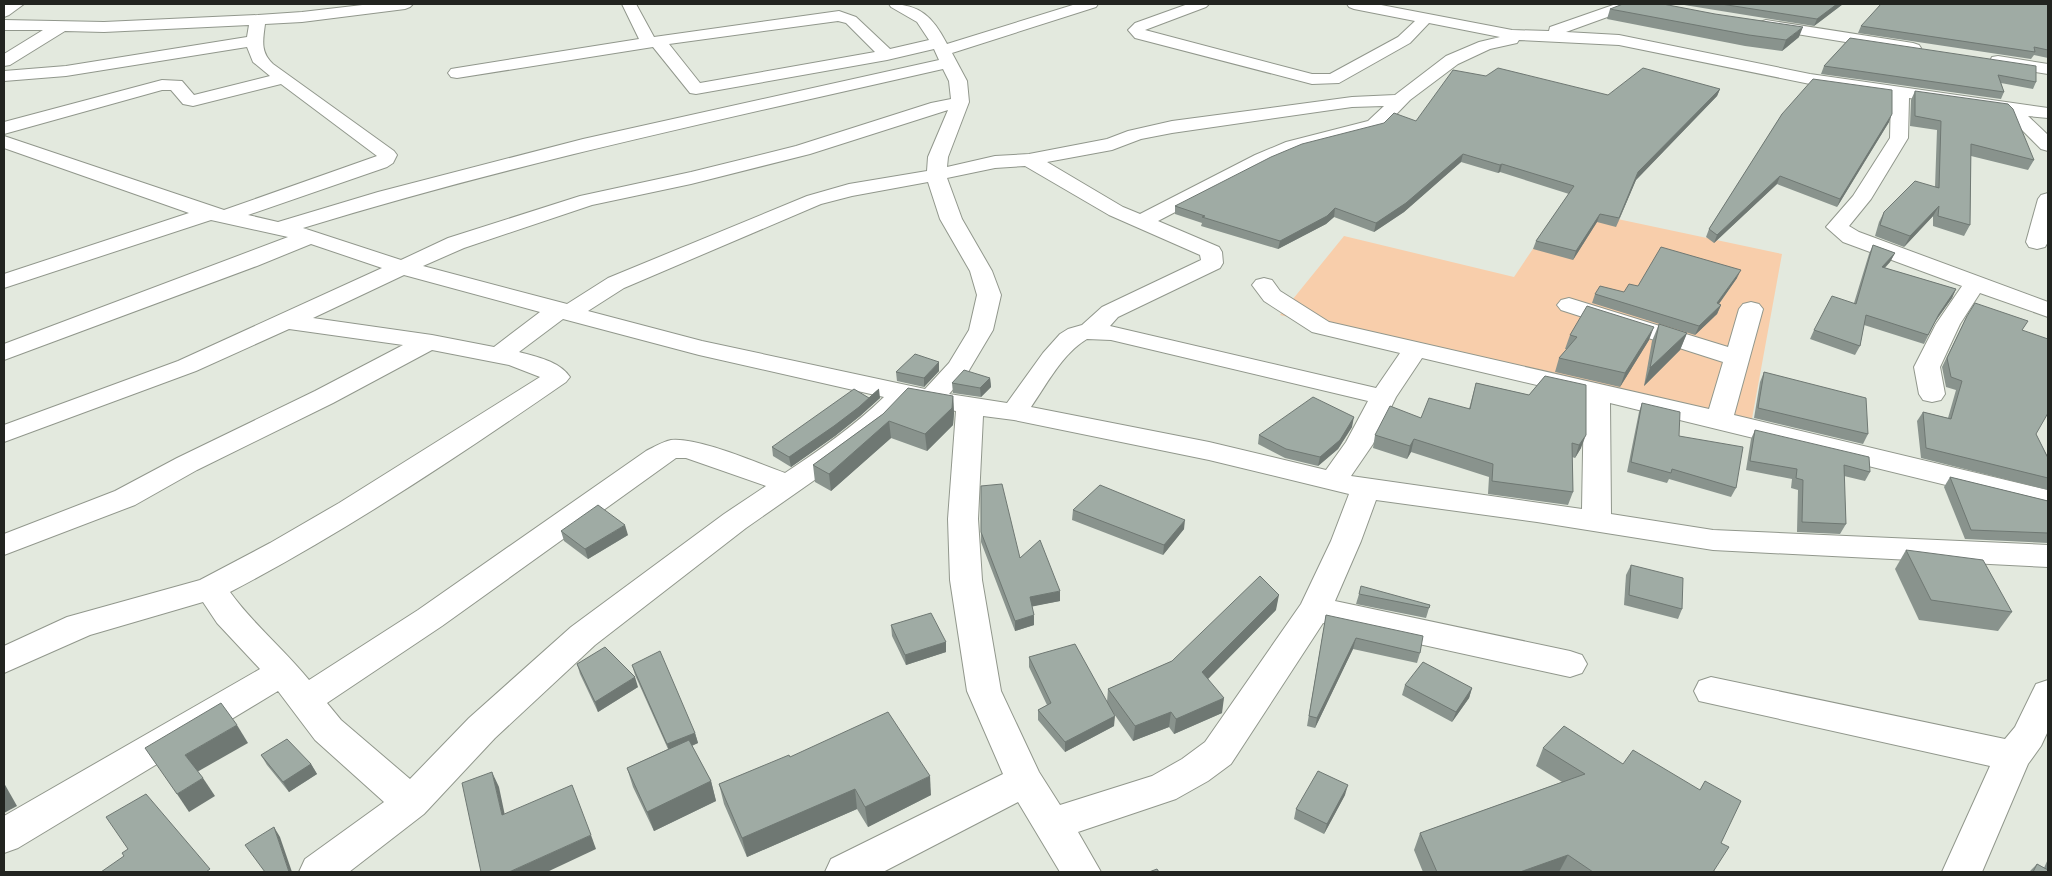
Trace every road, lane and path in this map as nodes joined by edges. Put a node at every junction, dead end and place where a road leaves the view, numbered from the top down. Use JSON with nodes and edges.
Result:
{"nodes":[{"id":1,"x":16,"y":4,"type":"edge"},
{"id":2,"x":400,"y":4,"type":"edge"},
{"id":3,"x":629,"y":4,"type":"edge"},
{"id":4,"x":896,"y":4,"type":"edge"},
{"id":5,"x":1091,"y":4,"type":"edge"},
{"id":6,"x":1201,"y":4,"type":"edge"},
{"id":7,"x":1354,"y":4,"type":"edge"},
{"id":8,"x":1630,"y":4,"type":"edge"},
{"id":9,"x":302,"y":10,"type":"edge"},
{"id":10,"x":4,"y":12,"type":"edge"},
{"id":11,"x":1425,"y":19,"type":"junction"},
{"id":12,"x":258,"y":20,"type":"junction"},
{"id":13,"x":1750,"y":23,"type":"edge"},
{"id":14,"x":4,"y":25,"type":"edge"},
{"id":15,"x":60,"y":27,"type":"junction"},
{"id":16,"x":1530,"y":36,"type":"junction"},
{"id":17,"x":255,"y":41,"type":"junction"},
{"id":18,"x":653,"y":42,"type":"junction"},
{"id":19,"x":1933,"y":51,"type":"edge"},
{"id":20,"x":943,"y":52,"type":"junction"},
{"id":21,"x":887,"y":55,"type":"junction"},
{"id":22,"x":1981,"y":58,"type":"edge"},
{"id":23,"x":4,"y":61,"type":"edge"},
{"id":24,"x":2048,"y":69,"type":"edge"},
{"id":25,"x":458,"y":72,"type":"dead end"},
{"id":26,"x":4,"y":76,"type":"edge"},
{"id":27,"x":284,"y":78,"type":"junction"},
{"id":28,"x":1333,"y":79,"type":"junction"},
{"id":29,"x":1900,"y":93,"type":"junction"},
{"id":30,"x":1402,"y":98,"type":"junction"},
{"id":31,"x":960,"y":102,"type":"junction"},
{"id":32,"x":2010,"y":108,"type":"junction"},
{"id":33,"x":2048,"y":113,"type":"edge"},
{"id":34,"x":4,"y":128,"type":"edge"},
{"id":35,"x":4,"y":142,"type":"edge"},
{"id":36,"x":2048,"y":144,"type":"edge"},
{"id":37,"x":1029,"y":160,"type":"junction"},
{"id":38,"x":936,"y":176,"type":"junction"},
{"id":39,"x":2048,"y":199,"type":"edge"},
{"id":40,"x":218,"y":215,"type":"junction"},
{"id":41,"x":1140,"y":222,"type":"junction"},
{"id":42,"x":278,"y":229,"type":"junction"},
{"id":43,"x":310,"y":236,"type":"junction"},
{"id":44,"x":2037,"y":242,"type":"dead end"},
{"id":45,"x":403,"y":268,"type":"junction"},
{"id":46,"x":4,"y":281,"type":"edge"},
{"id":47,"x":1975,"y":283,"type":"junction"},
{"id":48,"x":1264,"y":285,"type":"dead end"},
{"id":49,"x":1569,"y":305,"type":"dead end"},
{"id":50,"x":1751,"y":309,"type":"dead end"},
{"id":51,"x":2048,"y":310,"type":"edge"},
{"id":52,"x":565,"y":311,"type":"junction"},
{"id":53,"x":286,"y":321,"type":"junction"},
{"id":54,"x":1090,"y":331,"type":"junction"},
{"id":55,"x":428,"y":342,"type":"junction"},
{"id":56,"x":1415,"y":350,"type":"junction"},
{"id":57,"x":4,"y":353,"type":"edge"},
{"id":58,"x":498,"y":356,"type":"junction"},
{"id":59,"x":1737,"y":358,"type":"junction"},
{"id":60,"x":1597,"y":391,"type":"junction"},
{"id":61,"x":1932,"y":394,"type":"dead end"},
{"id":62,"x":917,"y":395,"type":"junction"},
{"id":63,"x":1384,"y":397,"type":"junction"},
{"id":64,"x":970,"y":406,"type":"junction"},
{"id":65,"x":1014,"y":412,"type":"junction"},
{"id":66,"x":1719,"y":420,"type":"junction"},
{"id":67,"x":4,"y":434,"type":"edge"},
{"id":68,"x":1333,"y":481,"type":"junction"},
{"id":69,"x":790,"y":485,"type":"junction"},
{"id":70,"x":1366,"y":489,"type":"junction"},
{"id":71,"x":2048,"y":500,"type":"edge"},
{"id":72,"x":1596,"y":522,"type":"junction"},
{"id":73,"x":4,"y":545,"type":"edge"},
{"id":74,"x":2048,"y":556,"type":"edge"},
{"id":75,"x":211,"y":588,"type":"junction"},
{"id":76,"x":1315,"y":609,"type":"junction"},
{"id":77,"x":4,"y":660,"type":"edge"},
{"id":78,"x":1570,"y":664,"type":"dead end"},
{"id":79,"x":282,"y":672,"type":"junction"},
{"id":80,"x":1711,"y":691,"type":"dead end"},
{"id":81,"x":2048,"y":694,"type":"edge"},
{"id":82,"x":305,"y":700,"type":"junction"},
{"id":83,"x":2030,"y":746,"type":"edge"},
{"id":84,"x":1026,"y":781,"type":"junction"},
{"id":85,"x":411,"y":803,"type":"junction"},
{"id":86,"x":1052,"y":824,"type":"junction"},
{"id":87,"x":4,"y":836,"type":"edge"},
{"id":88,"x":319,"y":872,"type":"edge"},
{"id":89,"x":845,"y":872,"type":"edge"},
{"id":90,"x":1081,"y":872,"type":"edge"},
{"id":91,"x":1962,"y":872,"type":"edge"}],
"edges":[{"from":1,"to":10,"type":"street"},
{"from":2,"to":9,"type":"street"},
{"from":3,"to":18,"type":"street"},
{"from":4,"to":20,"type":"street"},
{"from":5,"to":20,"type":"street"},
{"from":6,"to":28,"type":"street"},
{"from":7,"to":11,"type":"street"},
{"from":8,"to":16,"type":"street"},
{"from":9,"to":12,"type":"street"},
{"from":11,"to":16,"type":"street"},
{"from":11,"to":28,"type":"street"},
{"from":12,"to":15,"type":"street"},
{"from":12,"to":17,"type":"street"},
{"from":13,"to":19,"type":"street"},
{"from":14,"to":15,"type":"street"},
{"from":15,"to":23,"type":"street"},
{"from":16,"to":29,"type":"street"},
{"from":16,"to":30,"type":"street"},
{"from":17,"to":26,"type":"street"},
{"from":17,"to":27,"type":"street"},
{"from":18,"to":21,"type":"street"},
{"from":18,"to":21,"type":"street"},
{"from":18,"to":25,"type":"street"},
{"from":20,"to":21,"type":"street"},
{"from":20,"to":31,"type":"street"},
{"from":20,"to":42,"type":"street"},
{"from":22,"to":24,"type":"street"},
{"from":27,"to":34,"type":"street"},
{"from":27,"to":40,"type":"street"},
{"from":28,"to":30,"type":"street"},
{"from":29,"to":32,"type":"street"},
{"from":29,"to":47,"type":"street"},
{"from":30,"to":37,"type":"street"},
{"from":30,"to":41,"type":"street"},
{"from":31,"to":38,"type":"street"},
{"from":31,"to":45,"type":"street"},
{"from":32,"to":33,"type":"street"},
{"from":32,"to":36,"type":"street"},
{"from":35,"to":40,"type":"street"},
{"from":37,"to":38,"type":"street"},
{"from":37,"to":41,"type":"street"},
{"from":38,"to":52,"type":"street"},
{"from":38,"to":62,"type":"street"},
{"from":39,"to":44,"type":"street"},
{"from":40,"to":42,"type":"street"},
{"from":40,"to":46,"type":"street"},
{"from":41,"to":54,"type":"street"},
{"from":42,"to":43,"type":"street"},
{"from":43,"to":45,"type":"street"},
{"from":43,"to":57,"type":"street"},
{"from":45,"to":52,"type":"street"},
{"from":45,"to":53,"type":"street"},
{"from":47,"to":51,"type":"street"},
{"from":47,"to":61,"type":"street"},
{"from":48,"to":56,"type":"street"},
{"from":49,"to":59,"type":"street"},
{"from":50,"to":59,"type":"street"},
{"from":52,"to":58,"type":"street"},
{"from":52,"to":62,"type":"street"},
{"from":53,"to":55,"type":"street"},
{"from":53,"to":67,"type":"street"},
{"from":54,"to":63,"type":"street"},
{"from":54,"to":65,"type":"street"},
{"from":55,"to":58,"type":"street"},
{"from":55,"to":73,"type":"street"},
{"from":56,"to":60,"type":"street"},
{"from":56,"to":63,"type":"street"},
{"from":58,"to":75,"type":"street"},
{"from":59,"to":66,"type":"street"},
{"from":60,"to":66,"type":"street"},
{"from":60,"to":72,"type":"street"},
{"from":62,"to":64,"type":"street"},
{"from":62,"to":69,"type":"street"},
{"from":63,"to":68,"type":"street"},
{"from":64,"to":65,"type":"street"},
{"from":64,"to":84,"type":"street"},
{"from":65,"to":68,"type":"street"},
{"from":66,"to":71,"type":"street"},
{"from":68,"to":70,"type":"street"},
{"from":69,"to":82,"type":"street"},
{"from":69,"to":85,"type":"street"},
{"from":70,"to":72,"type":"street"},
{"from":70,"to":76,"type":"street"},
{"from":72,"to":74,"type":"street"},
{"from":75,"to":77,"type":"street"},
{"from":75,"to":79,"type":"street"},
{"from":76,"to":78,"type":"street"},
{"from":76,"to":86,"type":"street"},
{"from":79,"to":82,"type":"street"},
{"from":79,"to":87,"type":"street"},
{"from":80,"to":83,"type":"street"},
{"from":81,"to":83,"type":"street"},
{"from":82,"to":85,"type":"street"},
{"from":83,"to":91,"type":"street"},
{"from":84,"to":86,"type":"street"},
{"from":84,"to":89,"type":"street"},
{"from":85,"to":88,"type":"street"},
{"from":86,"to":90,"type":"street"}]}
